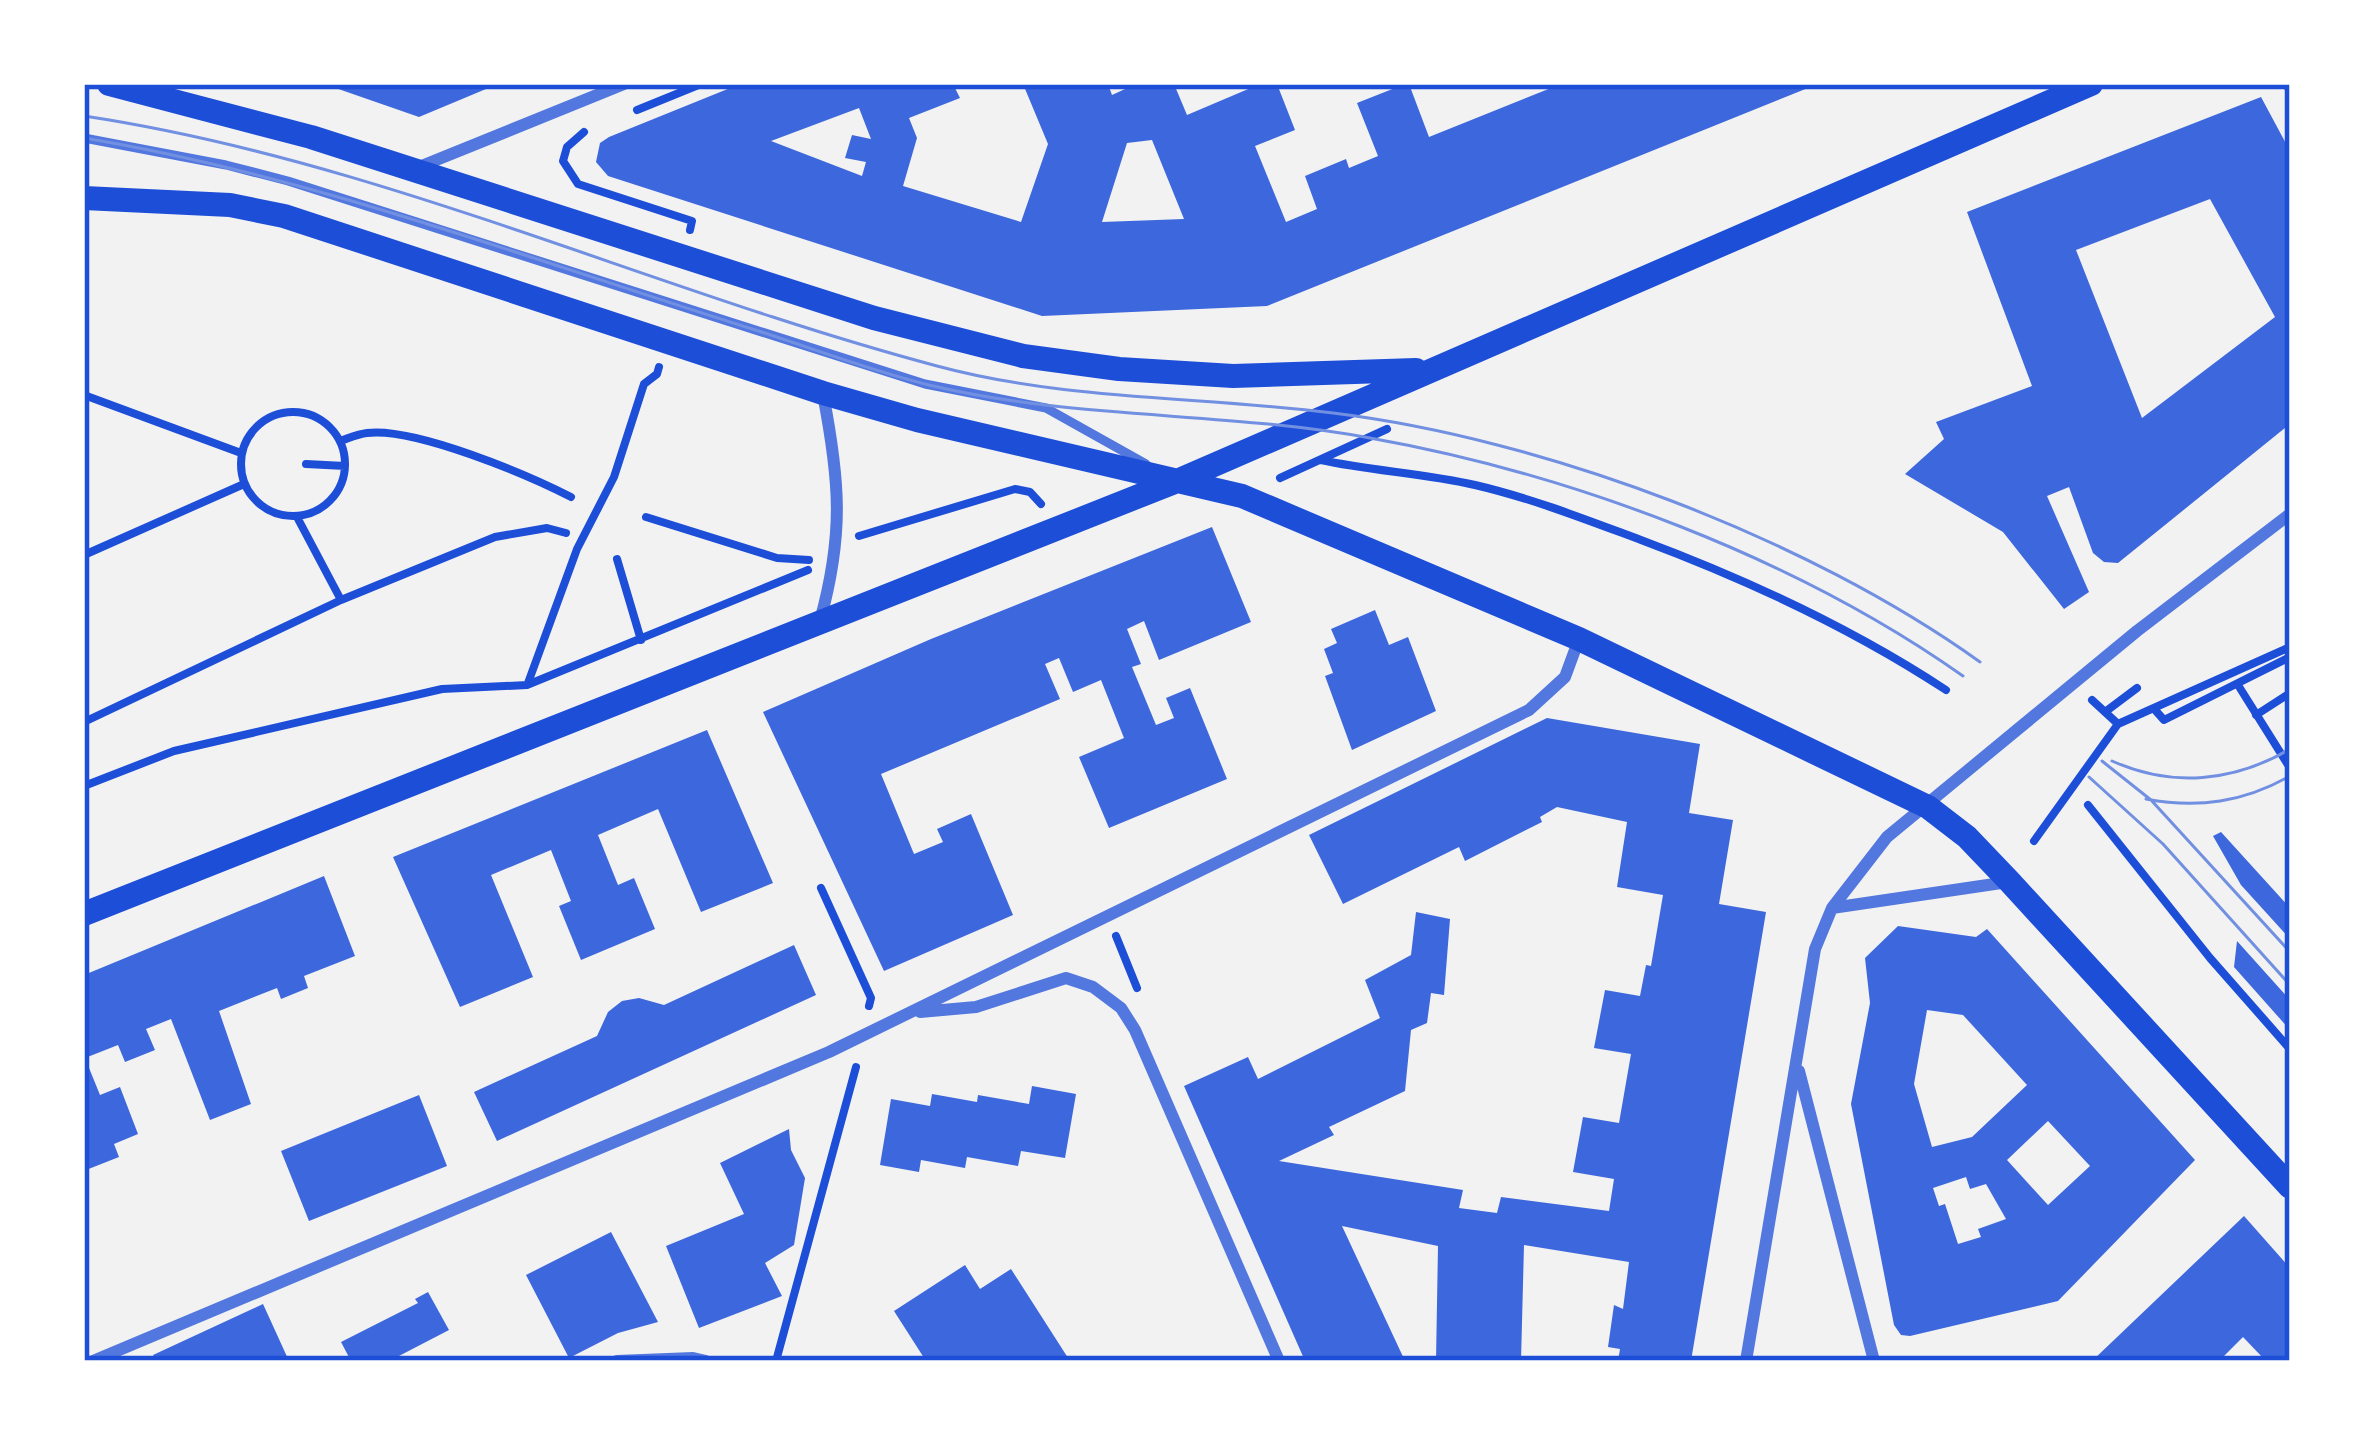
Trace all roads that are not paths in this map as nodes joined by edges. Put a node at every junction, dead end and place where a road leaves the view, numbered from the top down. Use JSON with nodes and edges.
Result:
{"nodes":[{"id":1,"x":109,"y":84,"type":"edge"},
{"id":2,"x":624,"y":84,"type":"edge"},
{"id":3,"x":2091,"y":84,"type":"edge"},
{"id":4,"x":84,"y":138,"type":"edge"},
{"id":5,"x":414,"y":169,"type":"junction"},
{"id":6,"x":84,"y":197,"type":"edge"},
{"id":7,"x":1431,"y":369,"type":"junction"},
{"id":8,"x":823,"y":392,"type":"junction"},
{"id":9,"x":1177,"y":481,"type":"junction"},
{"id":10,"x":2290,"y":514,"type":"edge"},
{"id":11,"x":820,"y":621,"type":"junction"},
{"id":12,"x":1580,"y":640,"type":"junction"},
{"id":13,"x":1928,"y":806,"type":"junction"},
{"id":14,"x":2010,"y":882,"type":"junction"},
{"id":15,"x":1832,"y":908,"type":"junction"},
{"id":16,"x":84,"y":914,"type":"edge"},
{"id":17,"x":913,"y":1012,"type":"junction"},
{"id":18,"x":1797,"y":1064,"type":"junction"},
{"id":19,"x":2290,"y":1187,"type":"edge"},
{"id":20,"x":93,"y":1361,"type":"edge"},
{"id":21,"x":617,"y":1361,"type":"edge"},
{"id":22,"x":706,"y":1361,"type":"edge"},
{"id":23,"x":1279,"y":1361,"type":"edge"},
{"id":24,"x":1746,"y":1361,"type":"edge"},
{"id":25,"x":1874,"y":1361,"type":"edge"}],
"edges":[{"from":1,"to":5,"type":"main road"},
{"from":2,"to":5,"type":"street"},
{"from":3,"to":7,"type":"main road"},
{"from":4,"to":9,"type":"lane"},
{"from":5,"to":7,"type":"main road"},
{"from":6,"to":8,"type":"main road"},
{"from":7,"to":9,"type":"main road"},
{"from":8,"to":9,"type":"main road"},
{"from":8,"to":11,"type":"street"},
{"from":9,"to":11,"type":"main road"},
{"from":9,"to":12,"type":"main road"},
{"from":10,"to":13,"type":"street"},
{"from":11,"to":16,"type":"main road"},
{"from":12,"to":13,"type":"main road"},
{"from":12,"to":17,"type":"street"},
{"from":13,"to":14,"type":"main road"},
{"from":13,"to":15,"type":"street"},
{"from":14,"to":15,"type":"street"},
{"from":14,"to":19,"type":"main road"},
{"from":15,"to":18,"type":"street"},
{"from":17,"to":20,"type":"street"},
{"from":17,"to":23,"type":"street"},
{"from":18,"to":24,"type":"street"},
{"from":18,"to":25,"type":"street"},
{"from":21,"to":22,"type":"street"}]}
